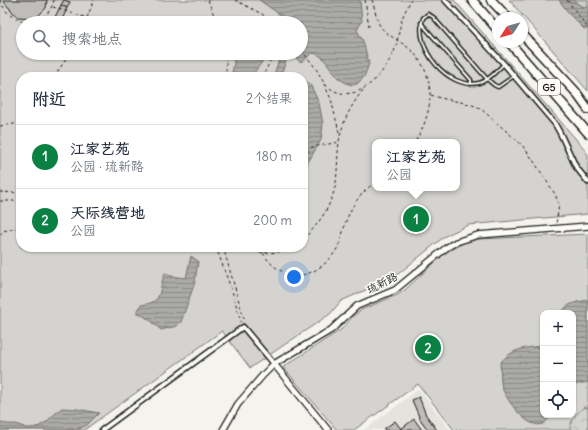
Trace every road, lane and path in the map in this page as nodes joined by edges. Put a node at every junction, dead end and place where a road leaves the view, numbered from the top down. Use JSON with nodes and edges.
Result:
{"nodes":[{"id":1,"x":0,"y":0,"type":"edge"},
{"id":2,"x":54,"y":0,"type":"edge"},
{"id":3,"x":94,"y":0,"type":"edge"},
{"id":4,"x":208,"y":0,"type":"edge"},
{"id":5,"x":235,"y":0,"type":"edge"},
{"id":6,"x":365,"y":0,"type":"edge"},
{"id":7,"x":372,"y":0,"type":"edge"},
{"id":8,"x":411,"y":0,"type":"edge"},
{"id":9,"x":445,"y":0,"type":"edge"},
{"id":10,"x":472,"y":0,"type":"edge"},
{"id":11,"x":491,"y":0,"type":"edge"},
{"id":12,"x":567,"y":0,"type":"edge"},
{"id":13,"x":52,"y":6,"type":"junction"},
{"id":14,"x":502,"y":12,"type":"edge"},
{"id":15,"x":45,"y":16,"type":"edge"},
{"id":16,"x":81,"y":16,"type":"edge"},
{"id":17,"x":88,"y":16,"type":"edge"},
{"id":18,"x":214,"y":16,"type":"edge"},
{"id":19,"x":264,"y":16,"type":"edge"},
{"id":20,"x":16,"y":20,"type":"edge"},
{"id":21,"x":421,"y":23,"type":"junction"},
{"id":22,"x":492,"y":23,"type":"edge"},
{"id":23,"x":369,"y":28,"type":"dead end"},
{"id":24,"x":588,"y":28,"type":"edge"},
{"id":25,"x":397,"y":40,"type":"junction"},
{"id":26,"x":528,"y":40,"type":"edge"},
{"id":27,"x":514,"y":48,"type":"edge"},
{"id":28,"x":308,"y":59,"type":"edge"},
{"id":29,"x":65,"y":60,"type":"edge"},
{"id":30,"x":226,"y":60,"type":"edge"},
{"id":31,"x":271,"y":60,"type":"edge"},
{"id":32,"x":504,"y":64,"type":"junction"},
{"id":33,"x":57,"y":72,"type":"edge"},
{"id":34,"x":226,"y":72,"type":"edge"},
{"id":35,"x":265,"y":72,"type":"edge"},
{"id":36,"x":514,"y":76,"type":"junction"},
{"id":37,"x":487,"y":79,"type":"junction"},
{"id":38,"x":324,"y":83,"type":"junction"},
{"id":39,"x":471,"y":84,"type":"junction"},
{"id":40,"x":365,"y":89,"type":"junction"},
{"id":41,"x":431,"y":95,"type":"junction"},
{"id":42,"x":588,"y":108,"type":"edge"},
{"id":43,"x":16,"y":124,"type":"edge"},
{"id":44,"x":0,"y":126,"type":"edge"},
{"id":45,"x":588,"y":133,"type":"edge"},
{"id":46,"x":340,"y":137,"type":"junction"},
{"id":47,"x":417,"y":139,"type":"edge"},
{"id":48,"x":340,"y":142,"type":"junction"},
{"id":49,"x":308,"y":151,"type":"edge"},
{"id":50,"x":588,"y":182,"type":"edge"},
{"id":51,"x":372,"y":185,"type":"edge"},
{"id":52,"x":0,"y":192,"type":"edge"},
{"id":53,"x":16,"y":193,"type":"edge"},
{"id":54,"x":0,"y":201,"type":"edge"},
{"id":55,"x":16,"y":201,"type":"edge"},
{"id":56,"x":588,"y":226,"type":"edge"},
{"id":57,"x":16,"y":227,"type":"edge"},
{"id":58,"x":555,"y":229,"type":"junction"},
{"id":59,"x":0,"y":231,"type":"edge"},
{"id":60,"x":3,"y":231,"type":"junction"},
{"id":61,"x":0,"y":235,"type":"edge"},
{"id":62,"x":308,"y":235,"type":"edge"},
{"id":63,"x":218,"y":252,"type":"edge"},
{"id":64,"x":224,"y":252,"type":"edge"},
{"id":65,"x":254,"y":252,"type":"edge"},
{"id":66,"x":276,"y":252,"type":"edge"},
{"id":67,"x":263,"y":253,"type":"junction"},
{"id":68,"x":243,"y":327,"type":"junction"},
{"id":69,"x":274,"y":364,"type":"junction"},
{"id":70,"x":102,"y":430,"type":"edge"},
{"id":71,"x":223,"y":430,"type":"edge"},
{"id":72,"x":328,"y":430,"type":"edge"}],
"edges":[{"from":1,"to":20,"type":"path"},
{"from":2,"to":13,"type":"path"},
{"from":3,"to":17,"type":"path"},
{"from":4,"to":18,"type":"path"},
{"from":5,"to":19,"type":"path"},
{"from":6,"to":23,"type":"path"},
{"from":7,"to":25,"type":"path"},
{"from":8,"to":25,"type":"path"},
{"from":9,"to":32,"type":"street"},
{"from":10,"to":22,"type":"highway"},
{"from":11,"to":14,"type":"highway"},
{"from":12,"to":24,"type":"path"},
{"from":13,"to":15,"type":"path"},
{"from":13,"to":16,"type":"path"},
{"from":21,"to":37,"type":"lane"},
{"from":21,"to":39,"type":"lane"},
{"from":21,"to":39,"type":"lane"},
{"from":25,"to":40,"type":"path"},
{"from":25,"to":41,"type":"path"},
{"from":26,"to":42,"type":"highway","number":"G5"},
{"from":27,"to":45,"type":"highway","number":"G5"},
{"from":28,"to":38,"type":"path"},
{"from":29,"to":33,"type":"path"},
{"from":30,"to":34,"type":"path"},
{"from":31,"to":35,"type":"path"},
{"from":32,"to":36,"type":"street"},
{"from":32,"to":37,"type":"lane"},
{"from":36,"to":37,"type":"lane"},
{"from":36,"to":50,"type":"street"},
{"from":37,"to":39,"type":"lane"},
{"from":38,"to":40,"type":"path"},
{"from":38,"to":46,"type":"path"},
{"from":40,"to":46,"type":"path"},
{"from":41,"to":47,"type":"path"},
{"from":41,"to":58,"type":"path"},
{"from":43,"to":44,"type":"path"},
{"from":46,"to":48,"type":"path"},
{"from":48,"to":49,"type":"path"},
{"from":48,"to":62,"type":"path"},
{"from":51,"to":67,"type":"path"},
{"from":52,"to":53,"type":"path"},
{"from":54,"to":55,"type":"path"},
{"from":56,"to":58,"type":"street","name":"琉新路"},
{"from":57,"to":60,"type":"path"},
{"from":58,"to":69,"type":"street","name":"琉新路"},
{"from":59,"to":60,"type":"path"},
{"from":60,"to":61,"type":"path"},
{"from":63,"to":68,"type":"path"},
{"from":64,"to":68,"type":"path"},
{"from":65,"to":67,"type":"path"},
{"from":66,"to":67,"type":"path"},
{"from":68,"to":69,"type":"street"},
{"from":68,"to":70,"type":"street"},
{"from":69,"to":71,"type":"street","name":"琉新路"},
{"from":69,"to":72,"type":"street"}]}
